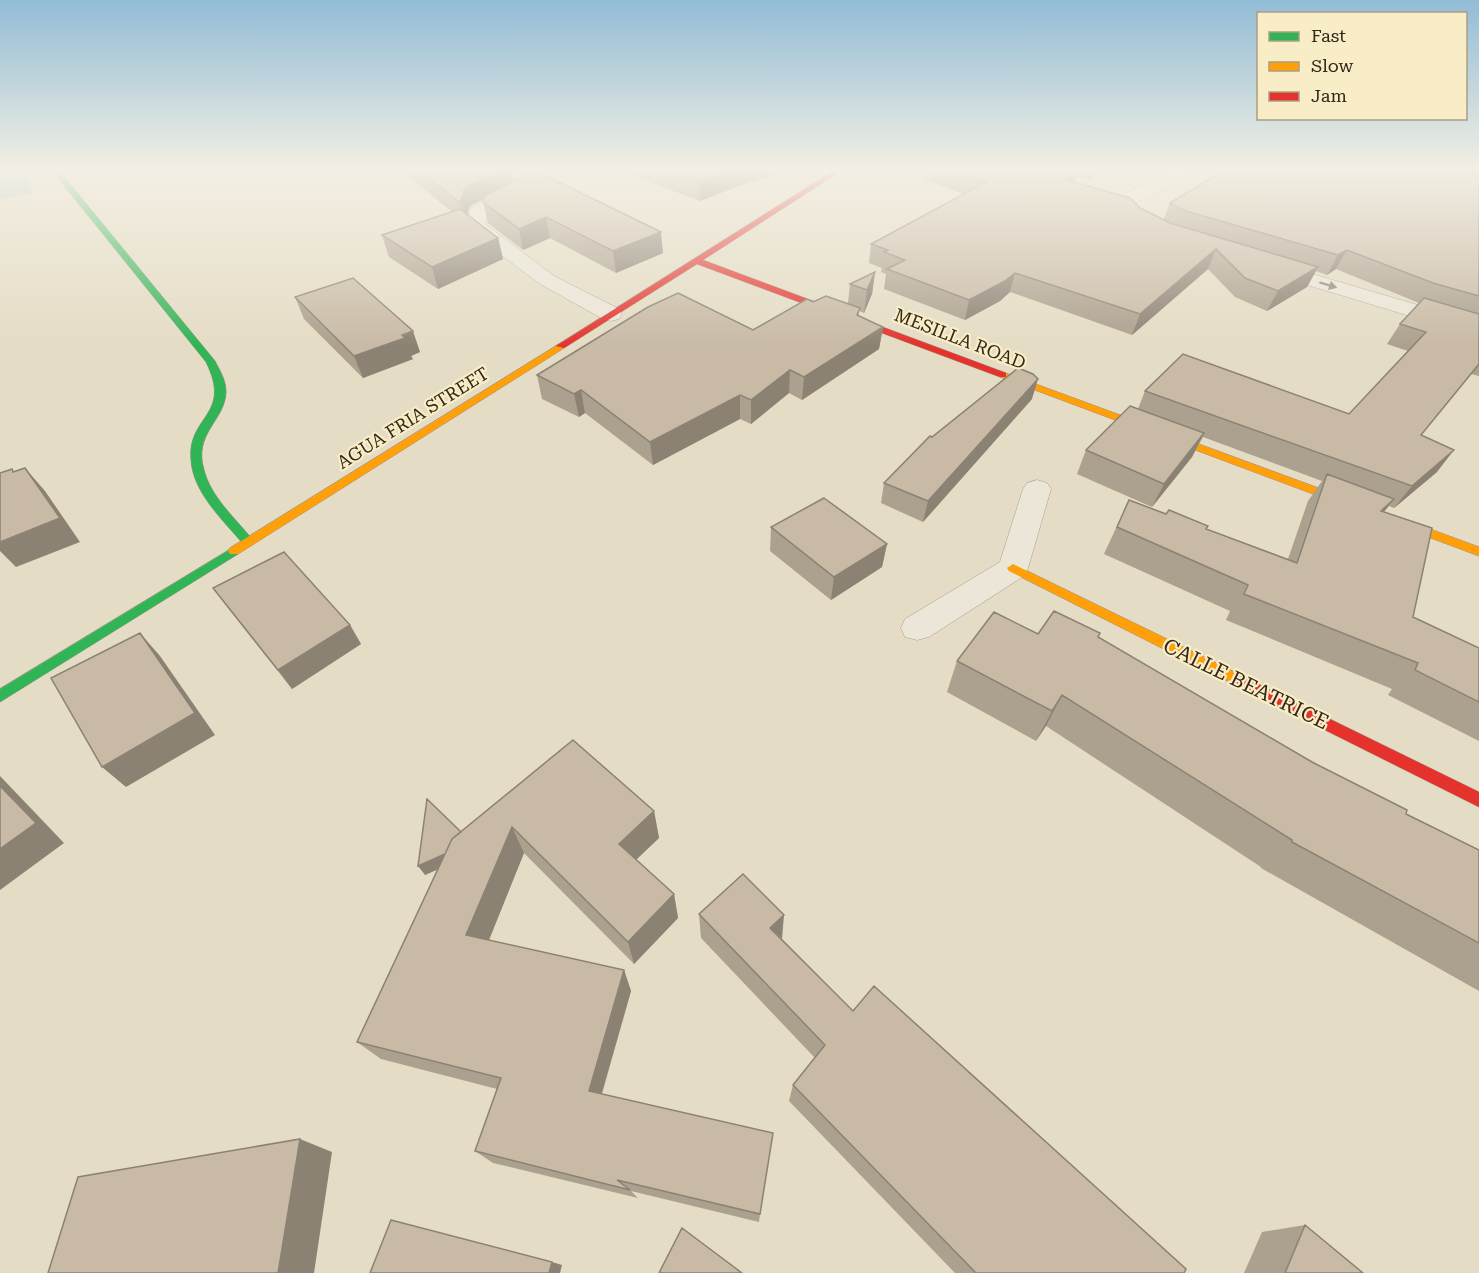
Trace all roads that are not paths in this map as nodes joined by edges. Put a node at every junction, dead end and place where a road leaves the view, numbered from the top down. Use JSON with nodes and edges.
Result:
{"nodes":[{"id":1,"x":101,"y":227,"type":"edge"},
{"id":2,"x":477,"y":227,"type":"edge"},
{"id":3,"x":750,"y":227,"type":"edge"},
{"id":4,"x":1245,"y":260,"type":"edge"},
{"id":5,"x":698,"y":261,"type":"junction"},
{"id":6,"x":611,"y":314,"type":"junction"},
{"id":7,"x":1479,"y":330,"type":"edge"},
{"id":8,"x":1037,"y":489,"type":"dead end"},
{"id":9,"x":248,"y":542,"type":"junction"},
{"id":10,"x":1479,"y":552,"type":"edge"},
{"id":11,"x":1013,"y":568,"type":"junction"},
{"id":12,"x":917,"y":628,"type":"dead end"},
{"id":13,"x":0,"y":696,"type":"edge"},
{"id":14,"x":1479,"y":800,"type":"edge"}],
"edges":[{"from":1,"to":9,"type":"street"},
{"from":2,"to":6,"type":"street"},
{"from":3,"to":5,"type":"street","name":"AGUA FRIA STREET"},
{"from":4,"to":7,"type":"street","one_way":true},
{"from":5,"to":6,"type":"street","name":"AGUA FRIA STREET"},
{"from":5,"to":10,"type":"street","name":"MESILLA ROAD"},
{"from":6,"to":9,"type":"street","name":"AGUA FRIA STREET"},
{"from":8,"to":11,"type":"street"},
{"from":9,"to":13,"type":"street","name":"AGUA FRIA STREET"},
{"from":11,"to":12,"type":"street"},
{"from":11,"to":14,"type":"street","name":"CALLE BEATRICE"}]}
